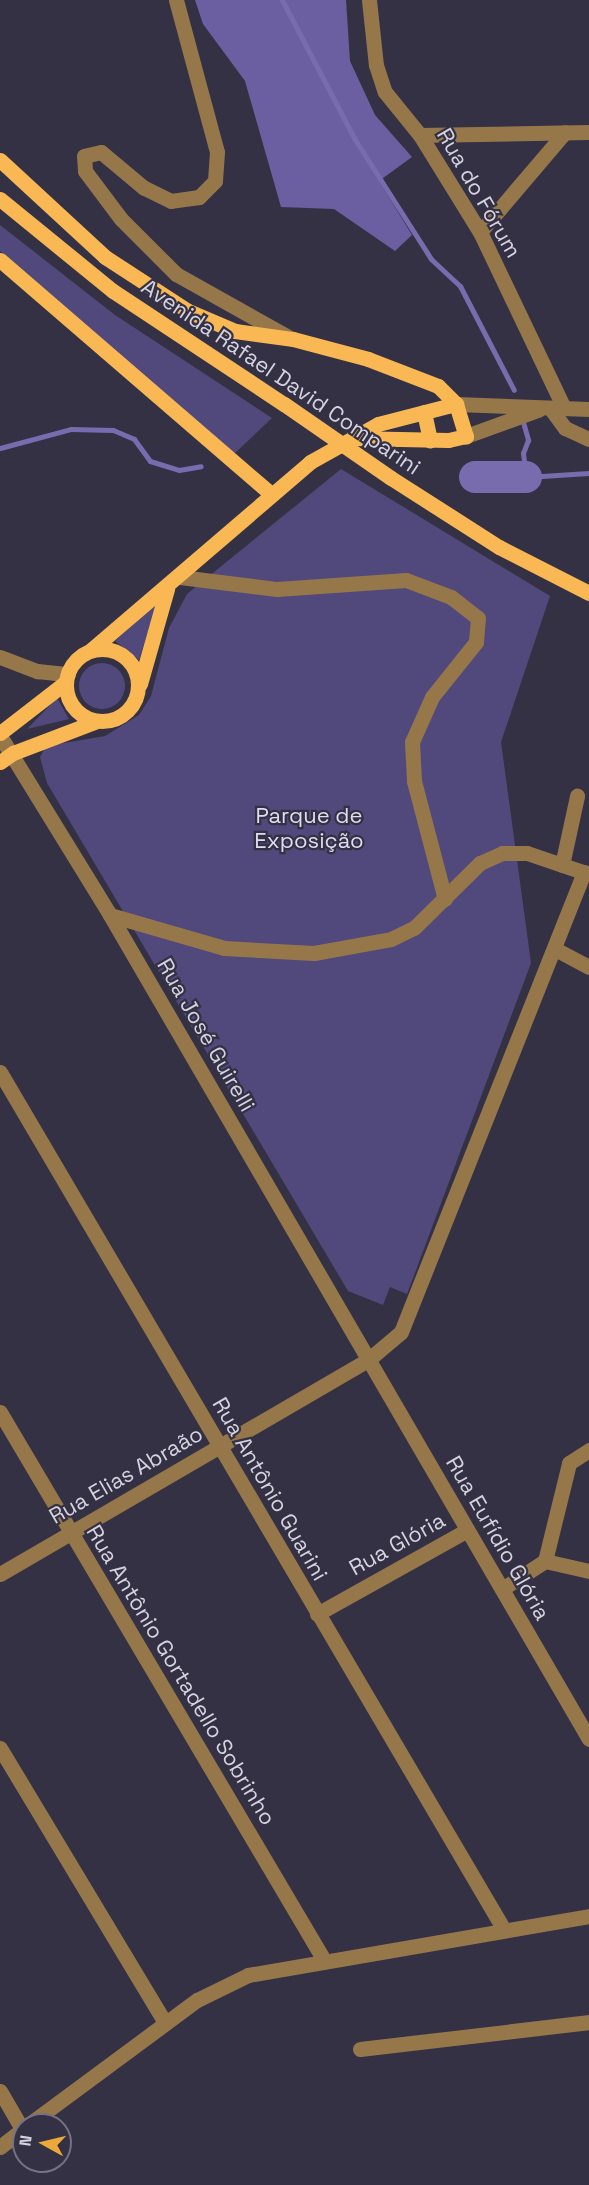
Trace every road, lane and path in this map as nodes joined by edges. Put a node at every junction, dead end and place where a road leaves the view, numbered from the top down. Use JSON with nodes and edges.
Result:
{"nodes":[{"id":1,"x":176,"y":0,"type":"edge"},
{"id":2,"x":369,"y":0,"type":"edge"},
{"id":3,"x":565,"y":132,"type":"junction"},
{"id":4,"x":589,"y":132,"type":"edge"},
{"id":5,"x":420,"y":135,"type":"junction"},
{"id":6,"x":0,"y":160,"type":"edge"},
{"id":7,"x":0,"y":199,"type":"edge"},
{"id":8,"x":480,"y":232,"type":"junction"},
{"id":9,"x":0,"y":260,"type":"edge"},
{"id":10,"x":293,"y":339,"type":"junction"},
{"id":11,"x":456,"y":404,"type":"junction"},
{"id":12,"x":552,"y":409,"type":"junction"},
{"id":13,"x":589,"y":409,"type":"edge"},
{"id":14,"x":424,"y":412,"type":"junction"},
{"id":15,"x":466,"y":436,"type":"junction"},
{"id":16,"x":352,"y":438,"type":"junction"},
{"id":17,"x":589,"y":439,"type":"edge"},
{"id":18,"x":430,"y":440,"type":"junction"},
{"id":19,"x":270,"y":493,"type":"junction"},
{"id":20,"x":551,"y":570,"type":"junction"},
{"id":21,"x":180,"y":577,"type":"junction"},
{"id":22,"x":589,"y":580,"type":"edge"},
{"id":23,"x":167,"y":589,"type":"junction"},
{"id":24,"x":589,"y":593,"type":"edge"},
{"id":25,"x":91,"y":650,"type":"junction"},
{"id":26,"x":0,"y":657,"type":"edge"},
{"id":27,"x":67,"y":678,"type":"junction"},
{"id":28,"x":138,"y":692,"type":"junction"},
{"id":29,"x":97,"y":721,"type":"junction"},
{"id":30,"x":0,"y":735,"type":"edge"},
{"id":31,"x":13,"y":753,"type":"junction"},
{"id":32,"x":0,"y":762,"type":"edge"},
{"id":33,"x":578,"y":796,"type":"dead end"},
{"id":34,"x":562,"y":865,"type":"junction"},
{"id":35,"x":586,"y":873,"type":"edge"},
{"id":36,"x":445,"y":899,"type":"junction"},
{"id":37,"x":110,"y":915,"type":"junction"},
{"id":38,"x":555,"y":949,"type":"junction"},
{"id":39,"x":589,"y":967,"type":"edge"},
{"id":40,"x":0,"y":1072,"type":"edge"},
{"id":41,"x":368,"y":1360,"type":"junction"},
{"id":42,"x":0,"y":1412,"type":"edge"},
{"id":43,"x":220,"y":1446,"type":"junction"},
{"id":44,"x":589,"y":1450,"type":"edge"},
{"id":45,"x":467,"y":1530,"type":"junction"},
{"id":46,"x":71,"y":1533,"type":"junction"},
{"id":47,"x":545,"y":1561,"type":"junction"},
{"id":48,"x":589,"y":1571,"type":"edge"},
{"id":49,"x":0,"y":1574,"type":"edge"},
{"id":50,"x":502,"y":1589,"type":"junction"},
{"id":51,"x":317,"y":1614,"type":"junction"},
{"id":52,"x":589,"y":1739,"type":"edge"},
{"id":53,"x":0,"y":1748,"type":"edge"},
{"id":54,"x":589,"y":1916,"type":"edge"},
{"id":55,"x":503,"y":1928,"type":"junction"},
{"id":56,"x":324,"y":1960,"type":"junction"},
{"id":57,"x":589,"y":2022,"type":"edge"},
{"id":58,"x":165,"y":2023,"type":"junction"},
{"id":59,"x":360,"y":2049,"type":"dead end"},
{"id":60,"x":0,"y":2091,"type":"edge"},
{"id":61,"x":15,"y":2113,"type":"edge"},
{"id":62,"x":45,"y":2113,"type":"edge"},
{"id":63,"x":12,"y":2138,"type":"edge"},
{"id":64,"x":0,"y":2147,"type":"edge"}],
"edges":[{"from":1,"to":10,"type":"street"},
{"from":2,"to":5,"type":"street","name":"Rua do Fórum"},
{"from":3,"to":4,"type":"street"},
{"from":3,"to":5,"type":"street"},
{"from":3,"to":8,"type":"street"},
{"from":5,"to":8,"type":"street","name":"Rua do Fórum"},
{"from":6,"to":10,"type":"main road"},
{"from":7,"to":20,"type":"main road","name":"Avenida Rafael David Comparini","bridge":true},
{"from":8,"to":12,"type":"street","name":"Rua do Fórum"},
{"from":9,"to":19,"type":"main road"},
{"from":10,"to":11,"type":"main road"},
{"from":11,"to":12,"type":"street"},
{"from":11,"to":14,"type":"main road"},
{"from":11,"to":15,"type":"main road"},
{"from":12,"to":13,"type":"street"},
{"from":12,"to":15,"type":"street"},
{"from":12,"to":17,"type":"street","name":"Rua do Fórum"},
{"from":14,"to":16,"type":"main road"},
{"from":14,"to":18,"type":"main road"},
{"from":15,"to":18,"type":"main road"},
{"from":16,"to":18,"type":"main road"},
{"from":16,"to":19,"type":"main road"},
{"from":19,"to":21,"type":"main road"},
{"from":20,"to":22,"type":"main road","name":"Avenida Rafael David Comparini"},
{"from":20,"to":24,"type":"main road","name":"Avenida Rafael David Comparini"},
{"from":21,"to":23,"type":"main road"},
{"from":21,"to":36,"type":"street"},
{"from":23,"to":25,"type":"main road"},
{"from":23,"to":28,"type":"main road"},
{"from":25,"to":27,"type":"main road"},
{"from":25,"to":28,"type":"main road"},
{"from":26,"to":27,"type":"street"},
{"from":27,"to":29,"type":"main road"},
{"from":27,"to":30,"type":"main road"},
{"from":28,"to":29,"type":"main road"},
{"from":29,"to":31,"type":"main road"},
{"from":30,"to":31,"type":"street","name":"Rua José Guirelli"},
{"from":31,"to":32,"type":"main road"},
{"from":31,"to":37,"type":"street","name":"Rua José Guirelli"},
{"from":33,"to":34,"type":"street"},
{"from":34,"to":35,"type":"street"},
{"from":34,"to":36,"type":"street"},
{"from":35,"to":38,"type":"street","name":"Rua Elias Abraão"},
{"from":36,"to":37,"type":"street"},
{"from":37,"to":41,"type":"street","name":"Rua José Guirelli"},
{"from":38,"to":39,"type":"street"},
{"from":38,"to":41,"type":"street","name":"Rua Elias Abraão"},
{"from":40,"to":43,"type":"street","name":"Rua Antônio Guarini"},
{"from":41,"to":43,"type":"street","name":"Rua Elias Abraão"},
{"from":41,"to":45,"type":"street","name":"Rua Eufídio Glória"},
{"from":42,"to":46,"type":"street","name":"Rua Antônio Gortadello Sobrinho"},
{"from":43,"to":46,"type":"street","name":"Rua Elias Abraão"},
{"from":43,"to":51,"type":"street","name":"Rua Antônio Guarini"},
{"from":44,"to":47,"type":"street"},
{"from":45,"to":50,"type":"street","name":"Rua Eufídio Glória"},
{"from":45,"to":51,"type":"street","name":"Rua Glória"},
{"from":46,"to":49,"type":"street","name":"Rua Elias Abraão"},
{"from":46,"to":56,"type":"street","name":"Rua Antônio Gortadello Sobrinho"},
{"from":47,"to":48,"type":"street"},
{"from":47,"to":50,"type":"street"},
{"from":50,"to":52,"type":"street","name":"Rua Eufídio Glória"},
{"from":51,"to":55,"type":"street","name":"Rua Antônio Guarini"},
{"from":53,"to":58,"type":"street"},
{"from":54,"to":55,"type":"street"},
{"from":55,"to":56,"type":"street"},
{"from":56,"to":58,"type":"street"},
{"from":57,"to":59,"type":"street"},
{"from":58,"to":62,"type":"street"},
{"from":60,"to":61,"type":"street"},
{"from":63,"to":64,"type":"street"}]}
